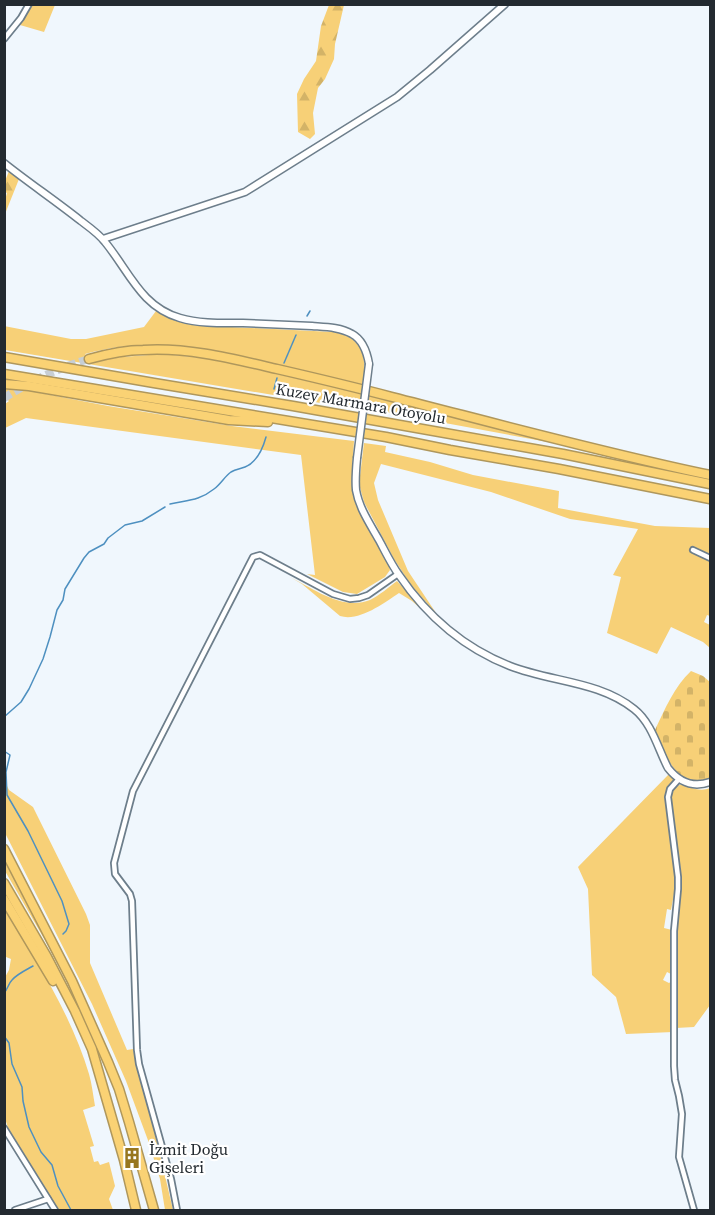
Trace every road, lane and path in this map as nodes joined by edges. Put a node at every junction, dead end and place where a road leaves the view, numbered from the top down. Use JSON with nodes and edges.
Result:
{"nodes":[{"id":1,"x":29,"y":4,"type":"edge"},
{"id":2,"x":505,"y":4,"type":"edge"},
{"id":3,"x":4,"y":39,"type":"edge"},
{"id":4,"x":4,"y":163,"type":"edge"},
{"id":5,"x":104,"y":239,"type":"junction"},
{"id":6,"x":4,"y":357,"type":"edge"},
{"id":7,"x":89,"y":359,"type":"tunnel mouth"},
{"id":8,"x":4,"y":374,"type":"edge"},
{"id":9,"x":4,"y":384,"type":"edge"},
{"id":10,"x":312,"y":425,"type":"junction"},
{"id":11,"x":711,"y":475,"type":"edge"},
{"id":12,"x":711,"y":484,"type":"edge"},
{"id":13,"x":711,"y":499,"type":"edge"},
{"id":14,"x":693,"y":550,"type":"dead end"},
{"id":15,"x":711,"y":558,"type":"edge"},
{"id":16,"x":398,"y":574,"type":"junction"},
{"id":17,"x":679,"y":778,"type":"junction"},
{"id":18,"x":711,"y":782,"type":"edge"},
{"id":19,"x":4,"y":849,"type":"edge"},
{"id":20,"x":4,"y":883,"type":"edge"},
{"id":21,"x":4,"y":898,"type":"edge"},
{"id":22,"x":75,"y":1011,"type":"junction"},
{"id":23,"x":4,"y":1128,"type":"edge"},
{"id":24,"x":48,"y":1199,"type":"junction"},
{"id":25,"x":15,"y":1210,"type":"edge"},
{"id":26,"x":55,"y":1210,"type":"edge"},
{"id":27,"x":136,"y":1210,"type":"edge"},
{"id":28,"x":154,"y":1210,"type":"edge"},
{"id":29,"x":177,"y":1210,"type":"edge"},
{"id":30,"x":694,"y":1210,"type":"edge"}],
"edges":[{"from":1,"to":3,"type":"street"},
{"from":2,"to":5,"type":"street"},
{"from":4,"to":5,"type":"street"},
{"from":5,"to":16,"type":"street","bridge":true},
{"from":6,"to":12,"type":"highway","name":"Kuzey Marmara Otoyolu"},
{"from":7,"to":11,"type":"highway"},
{"from":8,"to":10,"type":"highway","name":"Kuzey Marmara Otoyolu"},
{"from":9,"to":10,"type":"highway"},
{"from":10,"to":13,"type":"highway","name":"Kuzey Marmara Otoyolu"},
{"from":14,"to":15,"type":"street"},
{"from":16,"to":17,"type":"street"},
{"from":16,"to":29,"type":"street"},
{"from":17,"to":18,"type":"street"},
{"from":17,"to":30,"type":"street"},
{"from":19,"to":28,"type":"highway"},
{"from":20,"to":22,"type":"highway"},
{"from":21,"to":22,"type":"highway"},
{"from":22,"to":27,"type":"highway"},
{"from":23,"to":24,"type":"street"},
{"from":24,"to":25,"type":"street"},
{"from":24,"to":26,"type":"street"}]}
